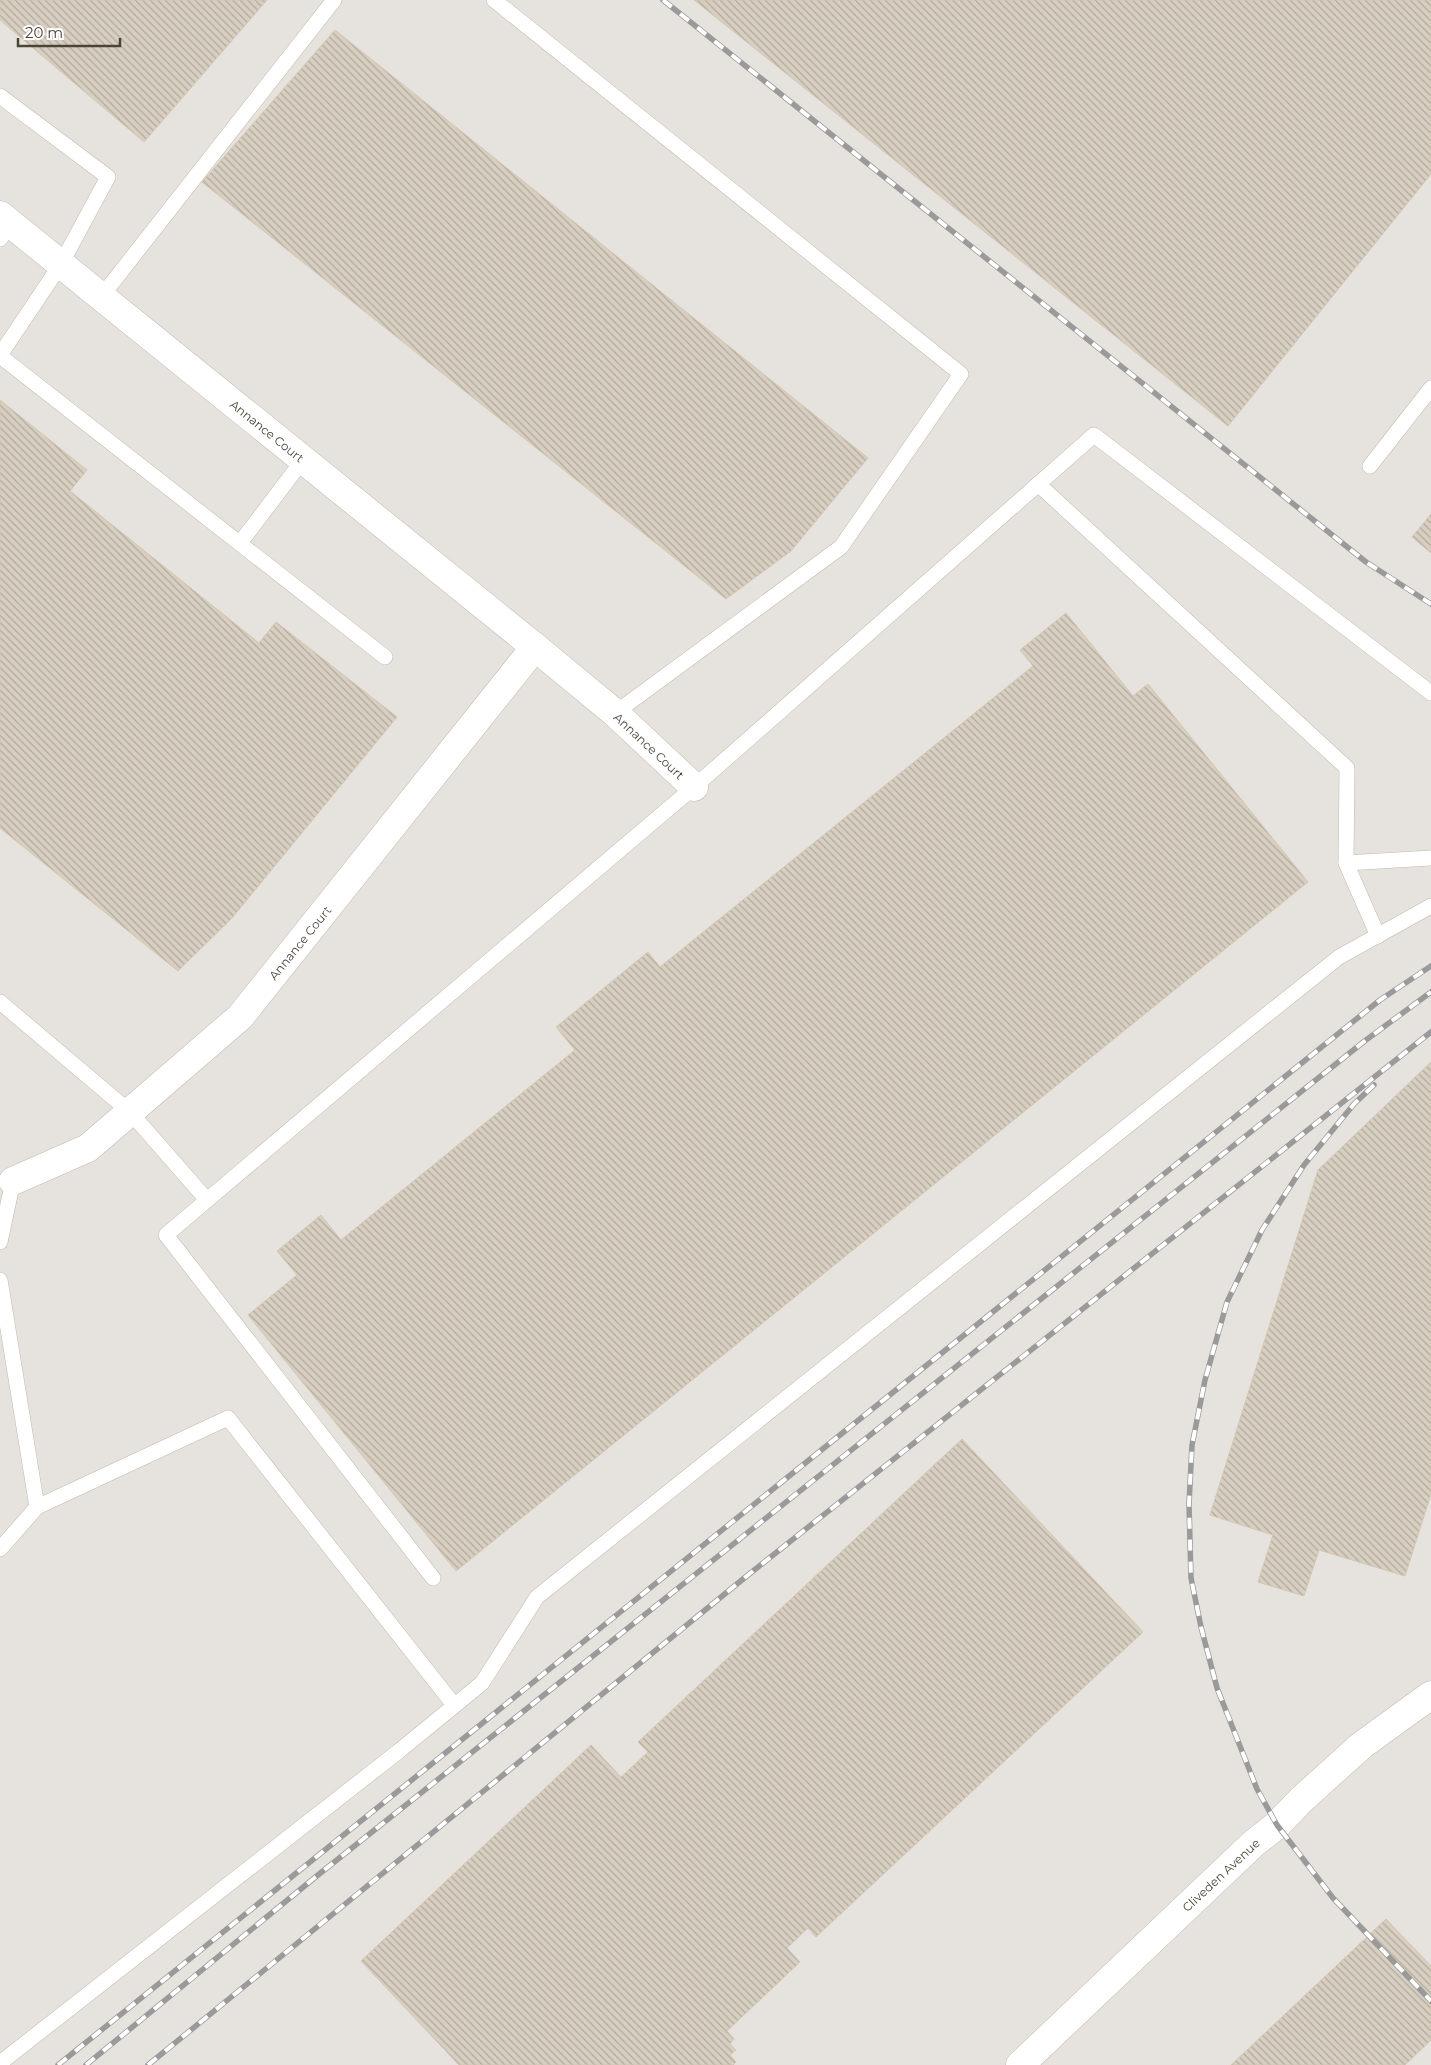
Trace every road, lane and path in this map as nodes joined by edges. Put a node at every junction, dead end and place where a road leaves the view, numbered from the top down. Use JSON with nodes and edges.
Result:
{"nodes":[{"id":1,"x":334,"y":0,"type":"edge"},
{"id":2,"x":494,"y":0,"type":"edge"},
{"id":3,"x":0,"y":96,"type":"edge"},
{"id":4,"x":4,"y":226,"type":"edge"},
{"id":5,"x":61,"y":264,"type":"junction"},
{"id":6,"x":101,"y":297,"type":"junction"},
{"id":7,"x":0,"y":356,"type":"edge"},
{"id":8,"x":1431,"y":388,"type":"edge"},
{"id":9,"x":303,"y":460,"type":"junction"},
{"id":10,"x":1370,"y":466,"type":"dead end"},
{"id":11,"x":1038,"y":484,"type":"junction"},
{"id":12,"x":240,"y":543,"type":"junction"},
{"id":13,"x":535,"y":647,"type":"junction"},
{"id":14,"x":385,"y":657,"type":"dead end"},
{"id":15,"x":1431,"y":693,"type":"edge"},
{"id":16,"x":615,"y":713,"type":"junction"},
{"id":17,"x":694,"y":787,"type":"junction"},
{"id":18,"x":1431,"y":858,"type":"edge"},
{"id":19,"x":1346,"y":863,"type":"junction"},
{"id":20,"x":1431,"y":906,"type":"edge"},
{"id":21,"x":1378,"y":936,"type":"junction"},
{"id":22,"x":0,"y":1002,"type":"edge"},
{"id":23,"x":130,"y":1112,"type":"junction"},
{"id":24,"x":6,"y":1182,"type":"edge"},
{"id":25,"x":207,"y":1200,"type":"junction"},
{"id":26,"x":0,"y":1242,"type":"edge"},
{"id":27,"x":0,"y":1280,"type":"edge"},
{"id":28,"x":2,"y":1308,"type":"edge"},
{"id":29,"x":37,"y":1506,"type":"junction"},
{"id":30,"x":0,"y":1549,"type":"edge"},
{"id":31,"x":433,"y":1578,"type":"dead end"},
{"id":32,"x":1431,"y":1695,"type":"edge"},
{"id":33,"x":454,"y":1705,"type":"junction"},
{"id":34,"x":0,"y":2063,"type":"edge"},
{"id":35,"x":1020,"y":2065,"type":"edge"}],
"edges":[{"from":1,"to":6,"type":"lane"},
{"from":2,"to":16,"type":"lane"},
{"from":3,"to":5,"type":"lane"},
{"from":4,"to":5,"type":"street","name":"Annance Court"},
{"from":5,"to":6,"type":"street","name":"Annance Court"},
{"from":5,"to":7,"type":"lane"},
{"from":6,"to":9,"type":"street","name":"Annance Court"},
{"from":7,"to":12,"type":"lane"},
{"from":8,"to":10,"type":"lane"},
{"from":9,"to":12,"type":"lane"},
{"from":9,"to":13,"type":"street","name":"Annance Court"},
{"from":11,"to":15,"type":"lane"},
{"from":11,"to":17,"type":"lane"},
{"from":11,"to":19,"type":"lane"},
{"from":12,"to":14,"type":"lane"},
{"from":13,"to":16,"type":"street","name":"Annance Court"},
{"from":13,"to":23,"type":"street","name":"Annance Court"},
{"from":16,"to":17,"type":"street","name":"Annance Court"},
{"from":17,"to":25,"type":"lane"},
{"from":18,"to":19,"type":"lane"},
{"from":19,"to":21,"type":"lane"},
{"from":20,"to":21,"type":"lane"},
{"from":21,"to":33,"type":"lane"},
{"from":22,"to":23,"type":"lane"},
{"from":23,"to":24,"type":"street","name":"Annance Court"},
{"from":23,"to":25,"type":"lane"},
{"from":24,"to":26,"type":"lane"},
{"from":25,"to":31,"type":"lane"},
{"from":27,"to":28,"type":"lane"},
{"from":28,"to":29,"type":"lane"},
{"from":29,"to":30,"type":"lane"},
{"from":29,"to":33,"type":"lane"},
{"from":32,"to":35,"type":"street","name":"Cliveden Avenue"},
{"from":33,"to":34,"type":"lane"}]}
